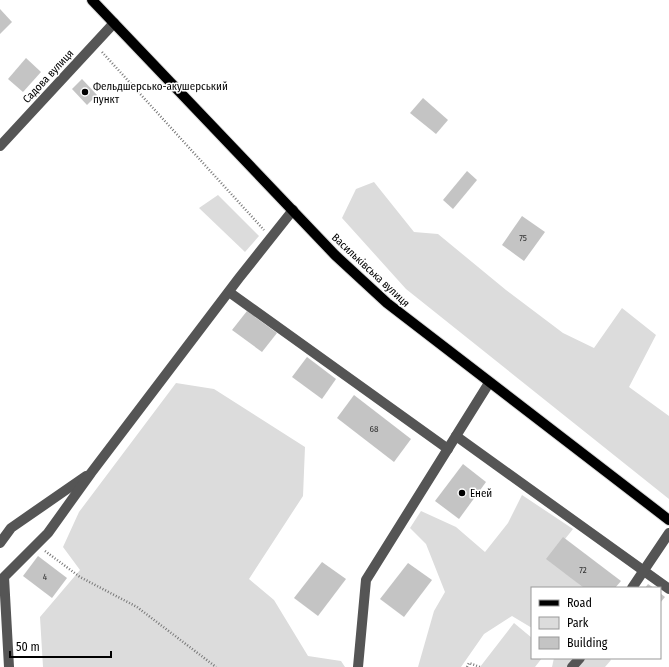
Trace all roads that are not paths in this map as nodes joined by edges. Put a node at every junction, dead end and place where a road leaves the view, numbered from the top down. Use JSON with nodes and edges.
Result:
{"nodes":[{"id":1,"x":92,"y":0,"type":"edge"},
{"id":2,"x":114,"y":23,"type":"junction"},
{"id":3,"x":0,"y":146,"type":"edge"},
{"id":4,"x":294,"y":210,"type":"junction"},
{"id":5,"x":229,"y":292,"type":"junction"},
{"id":6,"x":489,"y":382,"type":"junction"},
{"id":7,"x":456,"y":436,"type":"junction"},
{"id":8,"x":448,"y":448,"type":"junction"},
{"id":9,"x":91,"y":473,"type":"junction"},
{"id":10,"x":669,"y":520,"type":"edge"},
{"id":11,"x":669,"y":533,"type":"edge"},
{"id":12,"x":0,"y":543,"type":"edge"},
{"id":13,"x":644,"y":571,"type":"junction"},
{"id":14,"x":633,"y":587,"type":"edge"},
{"id":15,"x":669,"y":589,"type":"edge"},
{"id":16,"x":579,"y":659,"type":"edge"},
{"id":17,"x":9,"y":667,"type":"edge"},
{"id":18,"x":358,"y":667,"type":"edge"},
{"id":19,"x":572,"y":667,"type":"edge"}],
"edges":[{"from":1,"to":2,"type":"main road","name":"Васильківська вулиця"},
{"from":2,"to":3,"type":"street","name":"Садова вулиця"},
{"from":2,"to":4,"type":"main road","name":"Васильківська вулиця"},
{"from":4,"to":5,"type":"street"},
{"from":4,"to":6,"type":"main road","name":"Васильківська вулиця"},
{"from":5,"to":8,"type":"street"},
{"from":5,"to":9,"type":"street"},
{"from":6,"to":7,"type":"street"},
{"from":6,"to":10,"type":"main road","name":"Васильківська вулиця"},
{"from":7,"to":8,"type":"street"},
{"from":7,"to":13,"type":"street"},
{"from":8,"to":18,"type":"street"},
{"from":9,"to":12,"type":"street"},
{"from":9,"to":17,"type":"street"},
{"from":11,"to":13,"type":"street"},
{"from":13,"to":14,"type":"street"},
{"from":13,"to":15,"type":"street"},
{"from":16,"to":19,"type":"street"}]}
